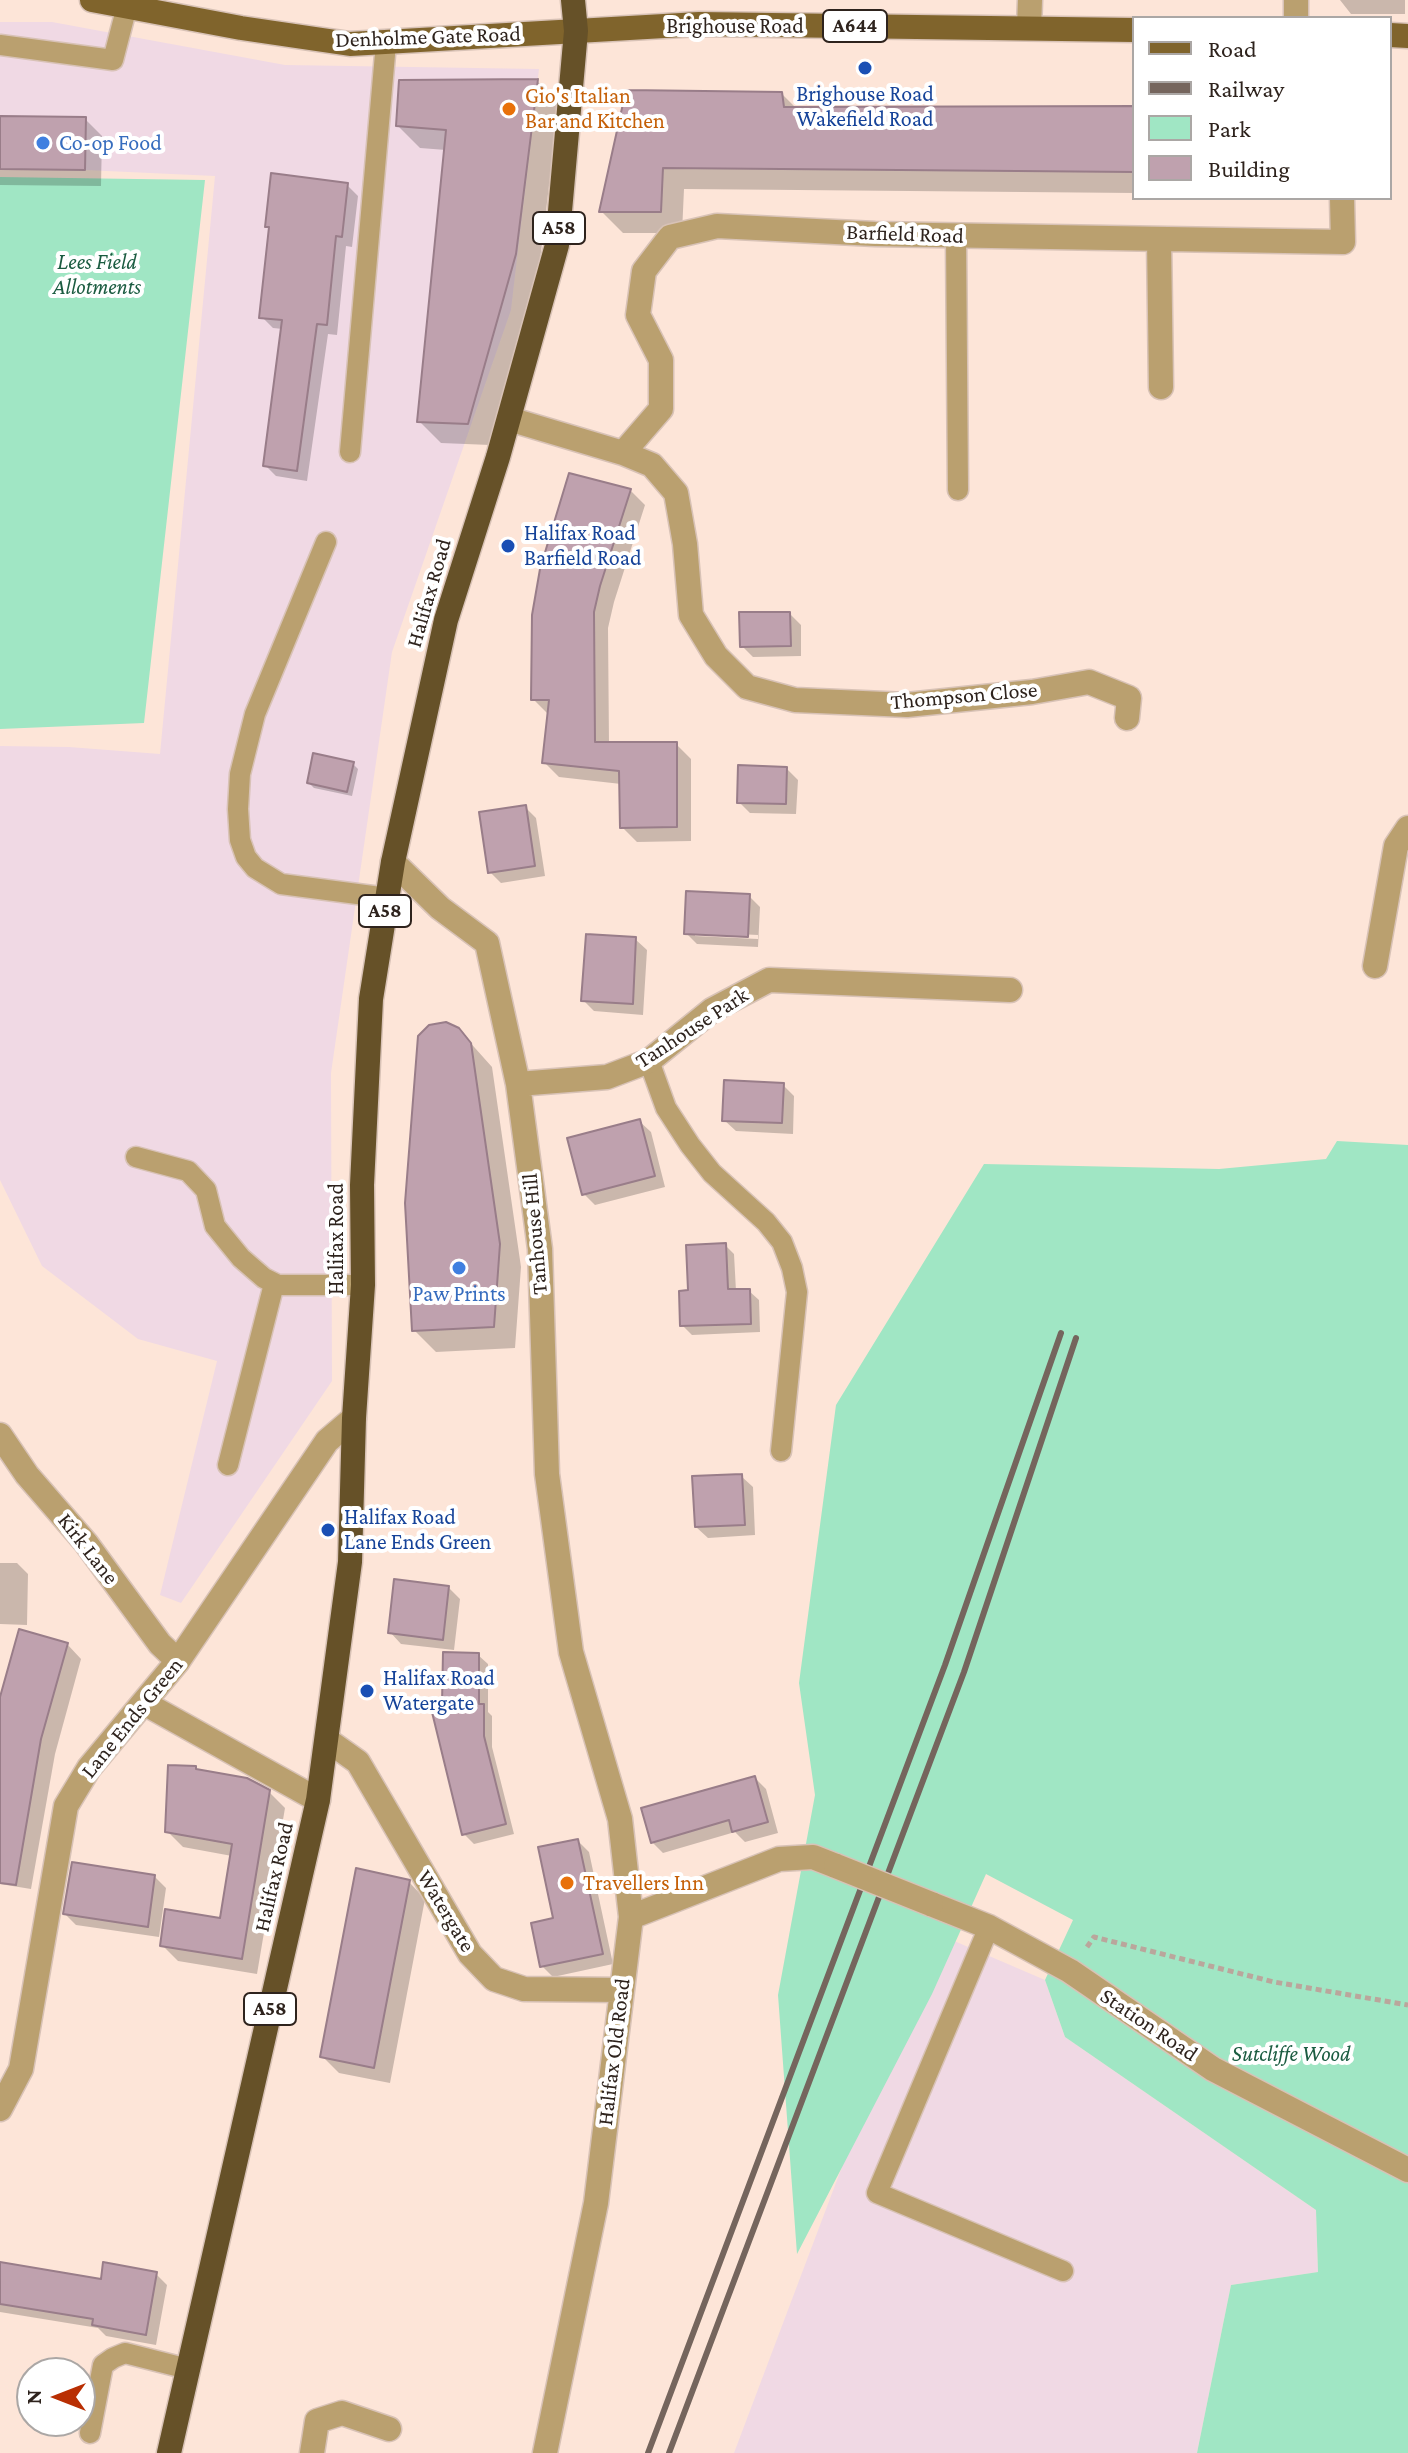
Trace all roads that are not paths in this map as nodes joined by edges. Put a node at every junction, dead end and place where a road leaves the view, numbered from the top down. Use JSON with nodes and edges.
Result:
{"nodes":[{"id":1,"x":92,"y":0,"type":"edge"},
{"id":2,"x":573,"y":0,"type":"edge"},
{"id":3,"x":1030,"y":0,"type":"edge"},
{"id":4,"x":127,"y":6,"type":"junction"},
{"id":5,"x":1029,"y":28,"type":"junction"},
{"id":6,"x":1132,"y":30,"type":"edge"},
{"id":7,"x":576,"y":31,"type":"junction"},
{"id":8,"x":386,"y":43,"type":"junction"},
{"id":9,"x":0,"y":45,"type":"edge"},
{"id":10,"x":1342,"y":200,"type":"edge"},
{"id":11,"x":956,"y":236,"type":"junction"},
{"id":12,"x":1159,"y":239,"type":"junction"},
{"id":13,"x":1161,"y":387,"type":"dead end"},
{"id":14,"x":509,"y":419,"type":"junction"},
{"id":15,"x":350,"y":452,"type":"dead end"},
{"id":16,"x":623,"y":453,"type":"junction"},
{"id":17,"x":958,"y":490,"type":"dead end"},
{"id":18,"x":326,"y":542,"type":"dead end"},
{"id":19,"x":1127,"y":718,"type":"dead end"},
{"id":20,"x":1408,"y":828,"type":"edge"},
{"id":21,"x":393,"y":862,"type":"junction"},
{"id":22,"x":388,"y":898,"type":"junction"},
{"id":23,"x":1375,"y":966,"type":"dead end"},
{"id":24,"x":1010,"y":990,"type":"dead end"},
{"id":25,"x":649,"y":1061,"type":"junction"},
{"id":26,"x":518,"y":1084,"type":"junction"},
{"id":27,"x":136,"y":1157,"type":"dead end"},
{"id":28,"x":274,"y":1284,"type":"junction"},
{"id":29,"x":363,"y":1285,"type":"junction"},
{"id":30,"x":354,"y":1418,"type":"junction"},
{"id":31,"x":0,"y":1435,"type":"edge"},
{"id":32,"x":781,"y":1451,"type":"dead end"},
{"id":33,"x":228,"y":1465,"type":"dead end"},
{"id":34,"x":571,"y":1652,"type":"joint"},
{"id":35,"x":178,"y":1661,"type":"junction"},
{"id":36,"x":144,"y":1703,"type":"junction"},
{"id":37,"x":327,"y":1740,"type":"junction"},
{"id":38,"x":318,"y":1800,"type":"junction"},
{"id":39,"x":631,"y":1917,"type":"junction"},
{"id":40,"x":989,"y":1927,"type":"junction"},
{"id":41,"x":622,"y":1990,"type":"junction"},
{"id":42,"x":0,"y":2109,"type":"edge"},
{"id":43,"x":1408,"y":2170,"type":"edge"},
{"id":44,"x":1063,"y":2271,"type":"dead end"},
{"id":45,"x":188,"y":2369,"type":"junction"},
{"id":46,"x":96,"y":2402,"type":"edge"},
{"id":47,"x":389,"y":2429,"type":"dead end"},
{"id":48,"x":169,"y":2453,"type":"edge"},
{"id":49,"x":312,"y":2453,"type":"edge"},
{"id":50,"x":545,"y":2453,"type":"edge"}],
"edges":[{"from":1,"to":4,"type":"main road","name":"Denholme Gate Road","number":"A644"},
{"from":2,"to":7,"type":"highway","number":"A58"},
{"from":3,"to":5,"type":"street"},
{"from":4,"to":8,"type":"main road","name":"Denholme Gate Road","number":"A644"},
{"from":4,"to":9,"type":"lane"},
{"from":5,"to":6,"type":"main road","name":"Brighouse Road","number":"A644"},
{"from":5,"to":7,"type":"main road","name":"Brighouse Road","number":"A644"},
{"from":7,"to":8,"type":"main road","name":"Denholme Gate Road","number":"A644"},
{"from":7,"to":14,"type":"highway","name":"Halifax Road","number":"A58"},
{"from":8,"to":15,"type":"lane"},
{"from":10,"to":12,"type":"street","name":"Barfield Road"},
{"from":11,"to":12,"type":"street","name":"Barfield Road"},
{"from":11,"to":16,"type":"street","name":"Barfield Road"},
{"from":11,"to":17,"type":"lane"},
{"from":12,"to":13,"type":"street"},
{"from":14,"to":16,"type":"street","name":"Thompson Close"},
{"from":14,"to":21,"type":"highway","name":"Halifax Road","number":"A58"},
{"from":16,"to":19,"type":"street","name":"Thompson Close"},
{"from":18,"to":22,"type":"lane"},
{"from":20,"to":23,"type":"street"},
{"from":21,"to":22,"type":"highway","name":"Halifax Road","number":"A58"},
{"from":21,"to":26,"type":"street","name":"Tanhouse Hill"},
{"from":22,"to":29,"type":"highway","name":"Halifax Road","number":"A58"},
{"from":24,"to":25,"type":"street","name":"Tanhouse Park"},
{"from":25,"to":26,"type":"street","name":"Tanhouse Park"},
{"from":25,"to":32,"type":"lane"},
{"from":26,"to":34,"type":"street","name":"Tanhouse Hill"},
{"from":27,"to":28,"type":"lane"},
{"from":28,"to":29,"type":"lane"},
{"from":28,"to":33,"type":"lane"},
{"from":29,"to":30,"type":"highway","name":"Halifax Road","number":"A58"},
{"from":30,"to":35,"type":"street","name":"Lane Ends Green"},
{"from":30,"to":37,"type":"highway","name":"Halifax Road","number":"A58"},
{"from":31,"to":35,"type":"street","name":"Kirk Lane"},
{"from":34,"to":39,"type":"street","name":"Halifax Old Road"},
{"from":35,"to":36,"type":"street","name":"Lane Ends Green"},
{"from":36,"to":38,"type":"street"},
{"from":36,"to":42,"type":"street","name":"Lane Ends Green"},
{"from":37,"to":38,"type":"highway","name":"Halifax Road","number":"A58"},
{"from":37,"to":41,"type":"street","name":"Watergate"},
{"from":38,"to":45,"type":"highway","name":"Halifax Road","number":"A58"},
{"from":39,"to":40,"type":"street","name":"Station Road","bridge":true},
{"from":39,"to":41,"type":"street","name":"Halifax Old Road"},
{"from":40,"to":43,"type":"street","name":"Station Road"},
{"from":40,"to":44,"type":"lane"},
{"from":41,"to":50,"type":"street","name":"Halifax Old Road"},
{"from":45,"to":46,"type":"lane"},
{"from":45,"to":48,"type":"highway","name":"Halifax Road","number":"A58"},
{"from":47,"to":49,"type":"street"}]}
